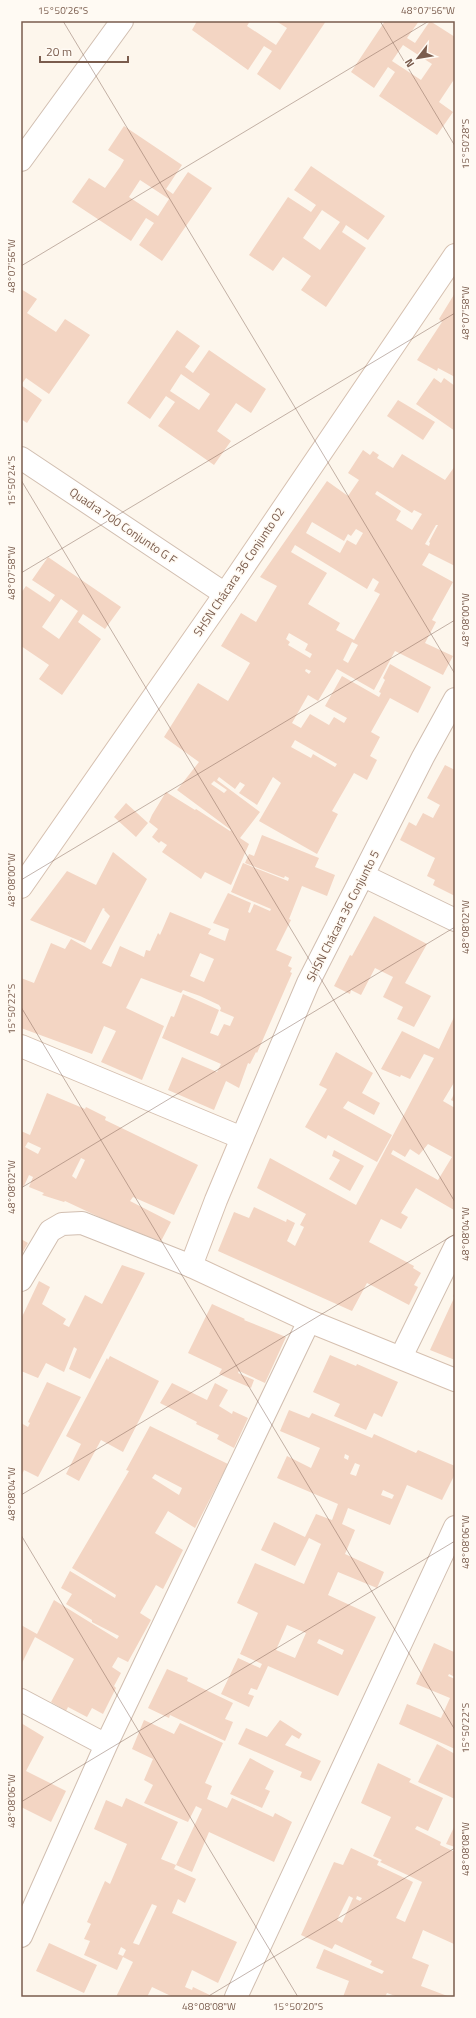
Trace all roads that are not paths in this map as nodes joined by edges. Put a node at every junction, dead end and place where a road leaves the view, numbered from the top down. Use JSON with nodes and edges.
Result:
{"nodes":[{"id":1,"x":122,"y":21,"type":"edge"},
{"id":2,"x":21,"y":160,"type":"edge"},
{"id":3,"x":455,"y":255,"type":"edge"},
{"id":4,"x":21,"y":458,"type":"edge"},
{"id":5,"x":225,"y":594,"type":"junction"},
{"id":6,"x":455,"y":699,"type":"edge"},
{"id":7,"x":364,"y":876,"type":"junction"},
{"id":8,"x":21,"y":887,"type":"edge"},
{"id":9,"x":455,"y":920,"type":"edge"},
{"id":10,"x":21,"y":1046,"type":"edge"},
{"id":11,"x":242,"y":1138,"type":"junction"},
{"id":12,"x":455,"y":1247,"type":"edge"},
{"id":13,"x":192,"y":1266,"type":"junction"},
{"id":14,"x":21,"y":1280,"type":"edge"},
{"id":15,"x":309,"y":1321,"type":"junction"},
{"id":16,"x":402,"y":1357,"type":"junction"},
{"id":17,"x":455,"y":1380,"type":"edge"},
{"id":18,"x":455,"y":1528,"type":"edge"},
{"id":19,"x":21,"y":1700,"type":"edge"},
{"id":20,"x":106,"y":1745,"type":"junction"},
{"id":21,"x":21,"y":1936,"type":"edge"},
{"id":22,"x":236,"y":1997,"type":"edge"}],
"edges":[{"from":1,"to":2,"type":"street"},
{"from":3,"to":5,"type":"street","name":"SHSN Chácara 36 Conjunto 02"},
{"from":4,"to":5,"type":"street","name":"Quadra 700 Conjunto G F"},
{"from":5,"to":8,"type":"street","name":"SHSN Chácara 36 Conjunto 02"},
{"from":6,"to":7,"type":"street","name":"SHSN Chácara 36 Conjunto 5"},
{"from":7,"to":9,"type":"street"},
{"from":7,"to":11,"type":"street","name":"SHSN Chácara 36 Conjunto 5"},
{"from":10,"to":11,"type":"street"},
{"from":11,"to":13,"type":"street","name":"SHSN Chácara 36 Conjunto 5"},
{"from":12,"to":16,"type":"street"},
{"from":13,"to":14,"type":"street"},
{"from":13,"to":15,"type":"street"},
{"from":15,"to":16,"type":"street"},
{"from":15,"to":20,"type":"street"},
{"from":16,"to":17,"type":"street"},
{"from":18,"to":22,"type":"street"},
{"from":19,"to":20,"type":"street"},
{"from":20,"to":21,"type":"street"}]}
